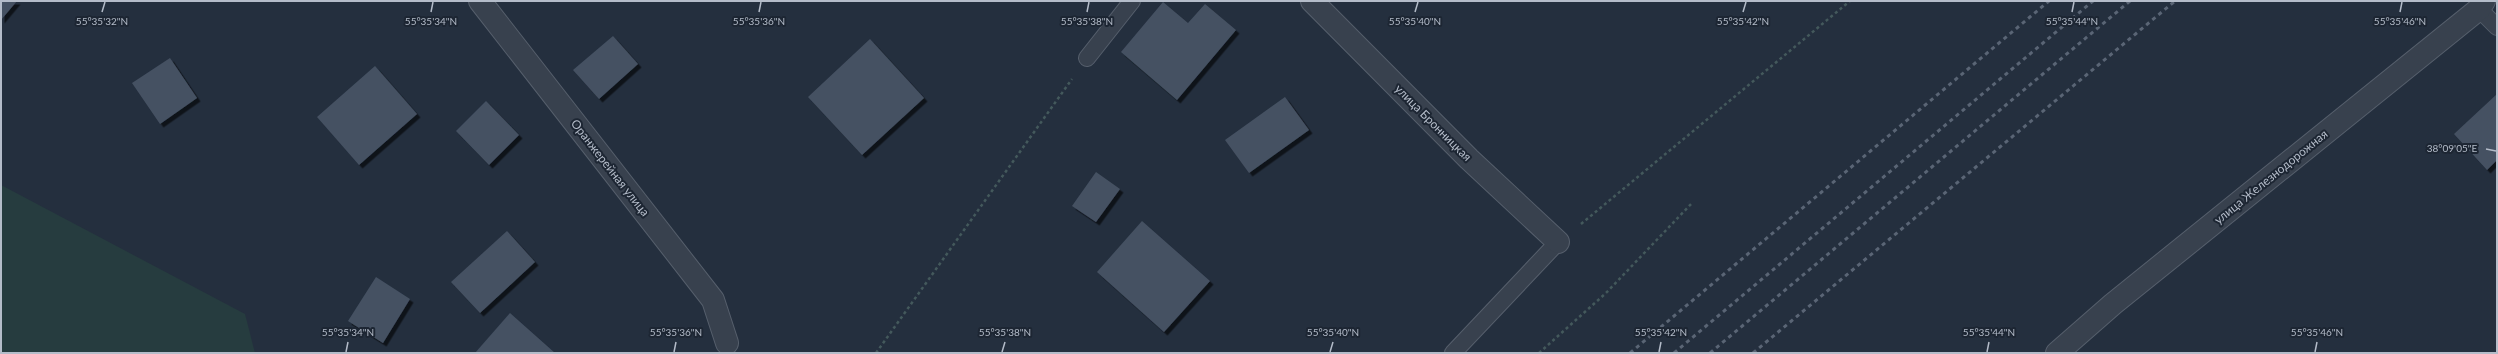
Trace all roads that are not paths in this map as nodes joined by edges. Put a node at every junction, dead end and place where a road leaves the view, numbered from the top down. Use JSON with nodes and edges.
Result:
{"nodes":[{"id":1,"x":480,"y":1,"type":"edge"},
{"id":2,"x":1132,"y":1,"type":"edge"},
{"id":3,"x":1312,"y":1,"type":"edge"},
{"id":4,"x":2482,"y":5,"type":"edge"},
{"id":5,"x":2497,"y":27,"type":"edge"},
{"id":6,"x":1087,"y":58,"type":"road end"},
{"id":7,"x":1558,"y":242,"type":"joint"},
{"id":8,"x":725,"y":348,"type":"edge"},
{"id":9,"x":1453,"y":353,"type":"edge"},
{"id":10,"x":2057,"y":353,"type":"edge"}],
"edges":[{"from":1,"to":8,"type":"street","name":"Оранжерейная улица"},
{"from":2,"to":6,"type":"lane"},
{"from":3,"to":7,"type":"street","name":"улица Бронницкая"},
{"from":4,"to":5,"type":"lane"},
{"from":4,"to":10,"type":"street","name":"улица Железнодорожная"},
{"from":7,"to":9,"type":"lane"}]}
